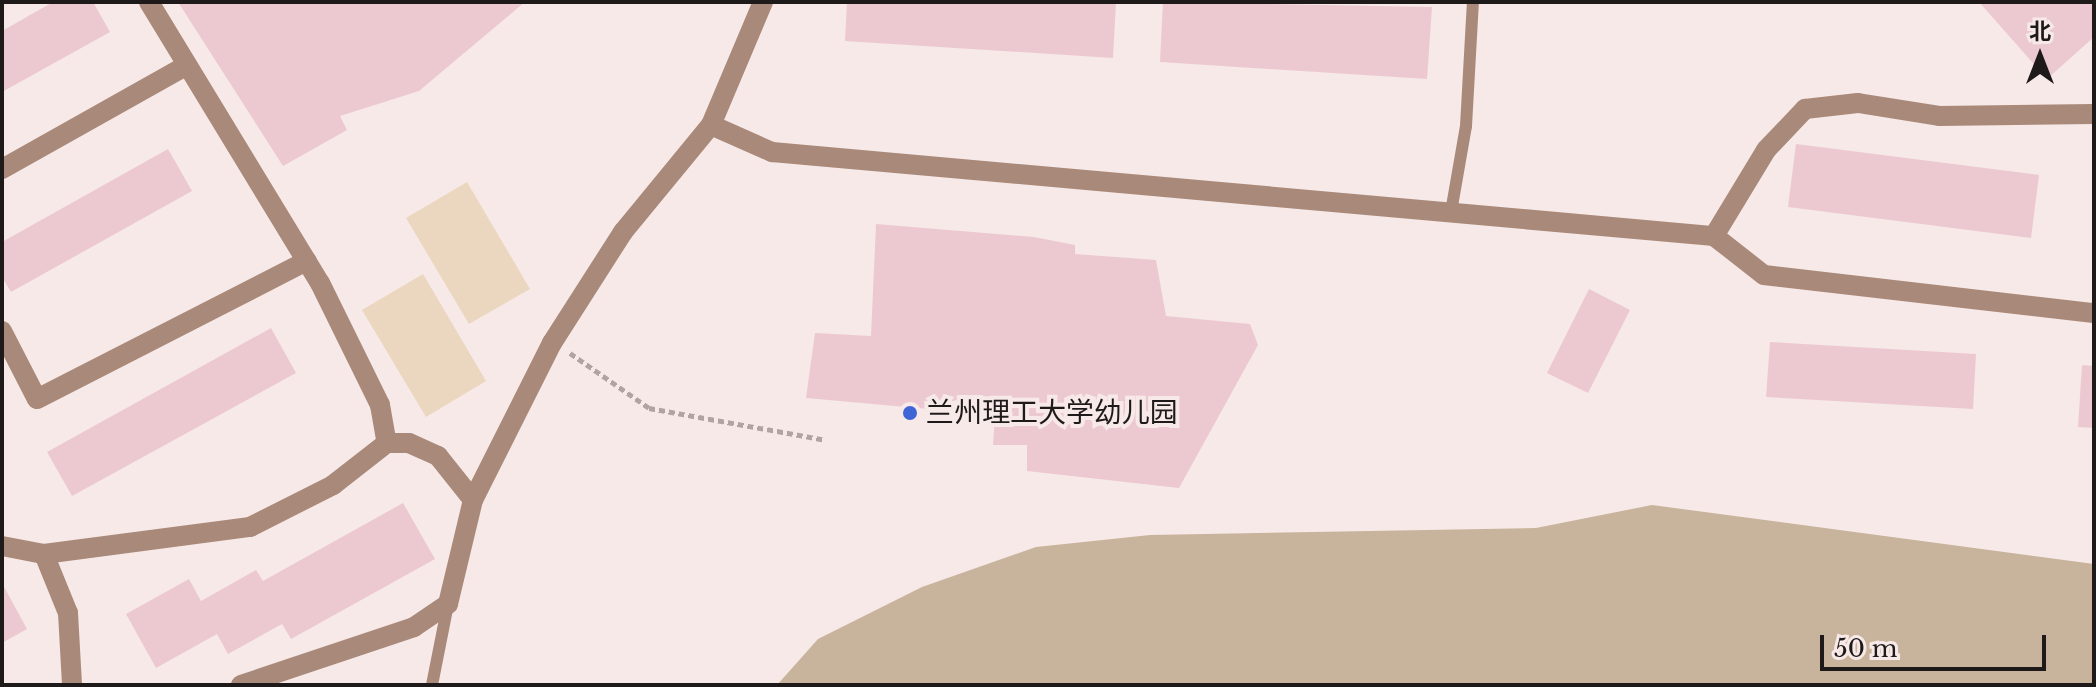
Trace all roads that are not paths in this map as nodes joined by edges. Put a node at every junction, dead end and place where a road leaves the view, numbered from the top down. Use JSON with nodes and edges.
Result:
{"nodes":[{"id":1,"x":149,"y":2,"type":"edge"},
{"id":2,"x":763,"y":2,"type":"edge"},
{"id":3,"x":1473,"y":2,"type":"edge"},
{"id":4,"x":187,"y":65,"type":"junction"},
{"id":5,"x":2094,"y":114,"type":"edge"},
{"id":6,"x":711,"y":125,"type":"junction"},
{"id":7,"x":2,"y":169,"type":"edge"},
{"id":8,"x":1451,"y":212,"type":"junction"},
{"id":9,"x":1714,"y":236,"type":"junction"},
{"id":10,"x":307,"y":261,"type":"junction"},
{"id":11,"x":2094,"y":313,"type":"edge"},
{"id":12,"x":2,"y":331,"type":"edge"},
{"id":13,"x":387,"y":443,"type":"junction"},
{"id":14,"x":473,"y":500,"type":"junction"},
{"id":15,"x":2,"y":546,"type":"edge"},
{"id":16,"x":44,"y":554,"type":"junction"},
{"id":17,"x":448,"y":604,"type":"junction"},
{"id":18,"x":72,"y":685,"type":"edge"},
{"id":19,"x":241,"y":685,"type":"edge"},
{"id":20,"x":432,"y":685,"type":"edge"}],
"edges":[{"from":1,"to":4,"type":"street"},
{"from":2,"to":6,"type":"street"},
{"from":3,"to":8,"type":"lane"},
{"from":4,"to":7,"type":"street"},
{"from":4,"to":10,"type":"street"},
{"from":5,"to":9,"type":"street"},
{"from":6,"to":8,"type":"street"},
{"from":6,"to":14,"type":"street"},
{"from":8,"to":9,"type":"street"},
{"from":9,"to":11,"type":"street"},
{"from":10,"to":12,"type":"street"},
{"from":10,"to":13,"type":"street"},
{"from":13,"to":14,"type":"street"},
{"from":13,"to":16,"type":"street"},
{"from":14,"to":17,"type":"street"},
{"from":15,"to":16,"type":"street"},
{"from":16,"to":18,"type":"street"},
{"from":17,"to":19,"type":"street"},
{"from":17,"to":20,"type":"lane"}]}
